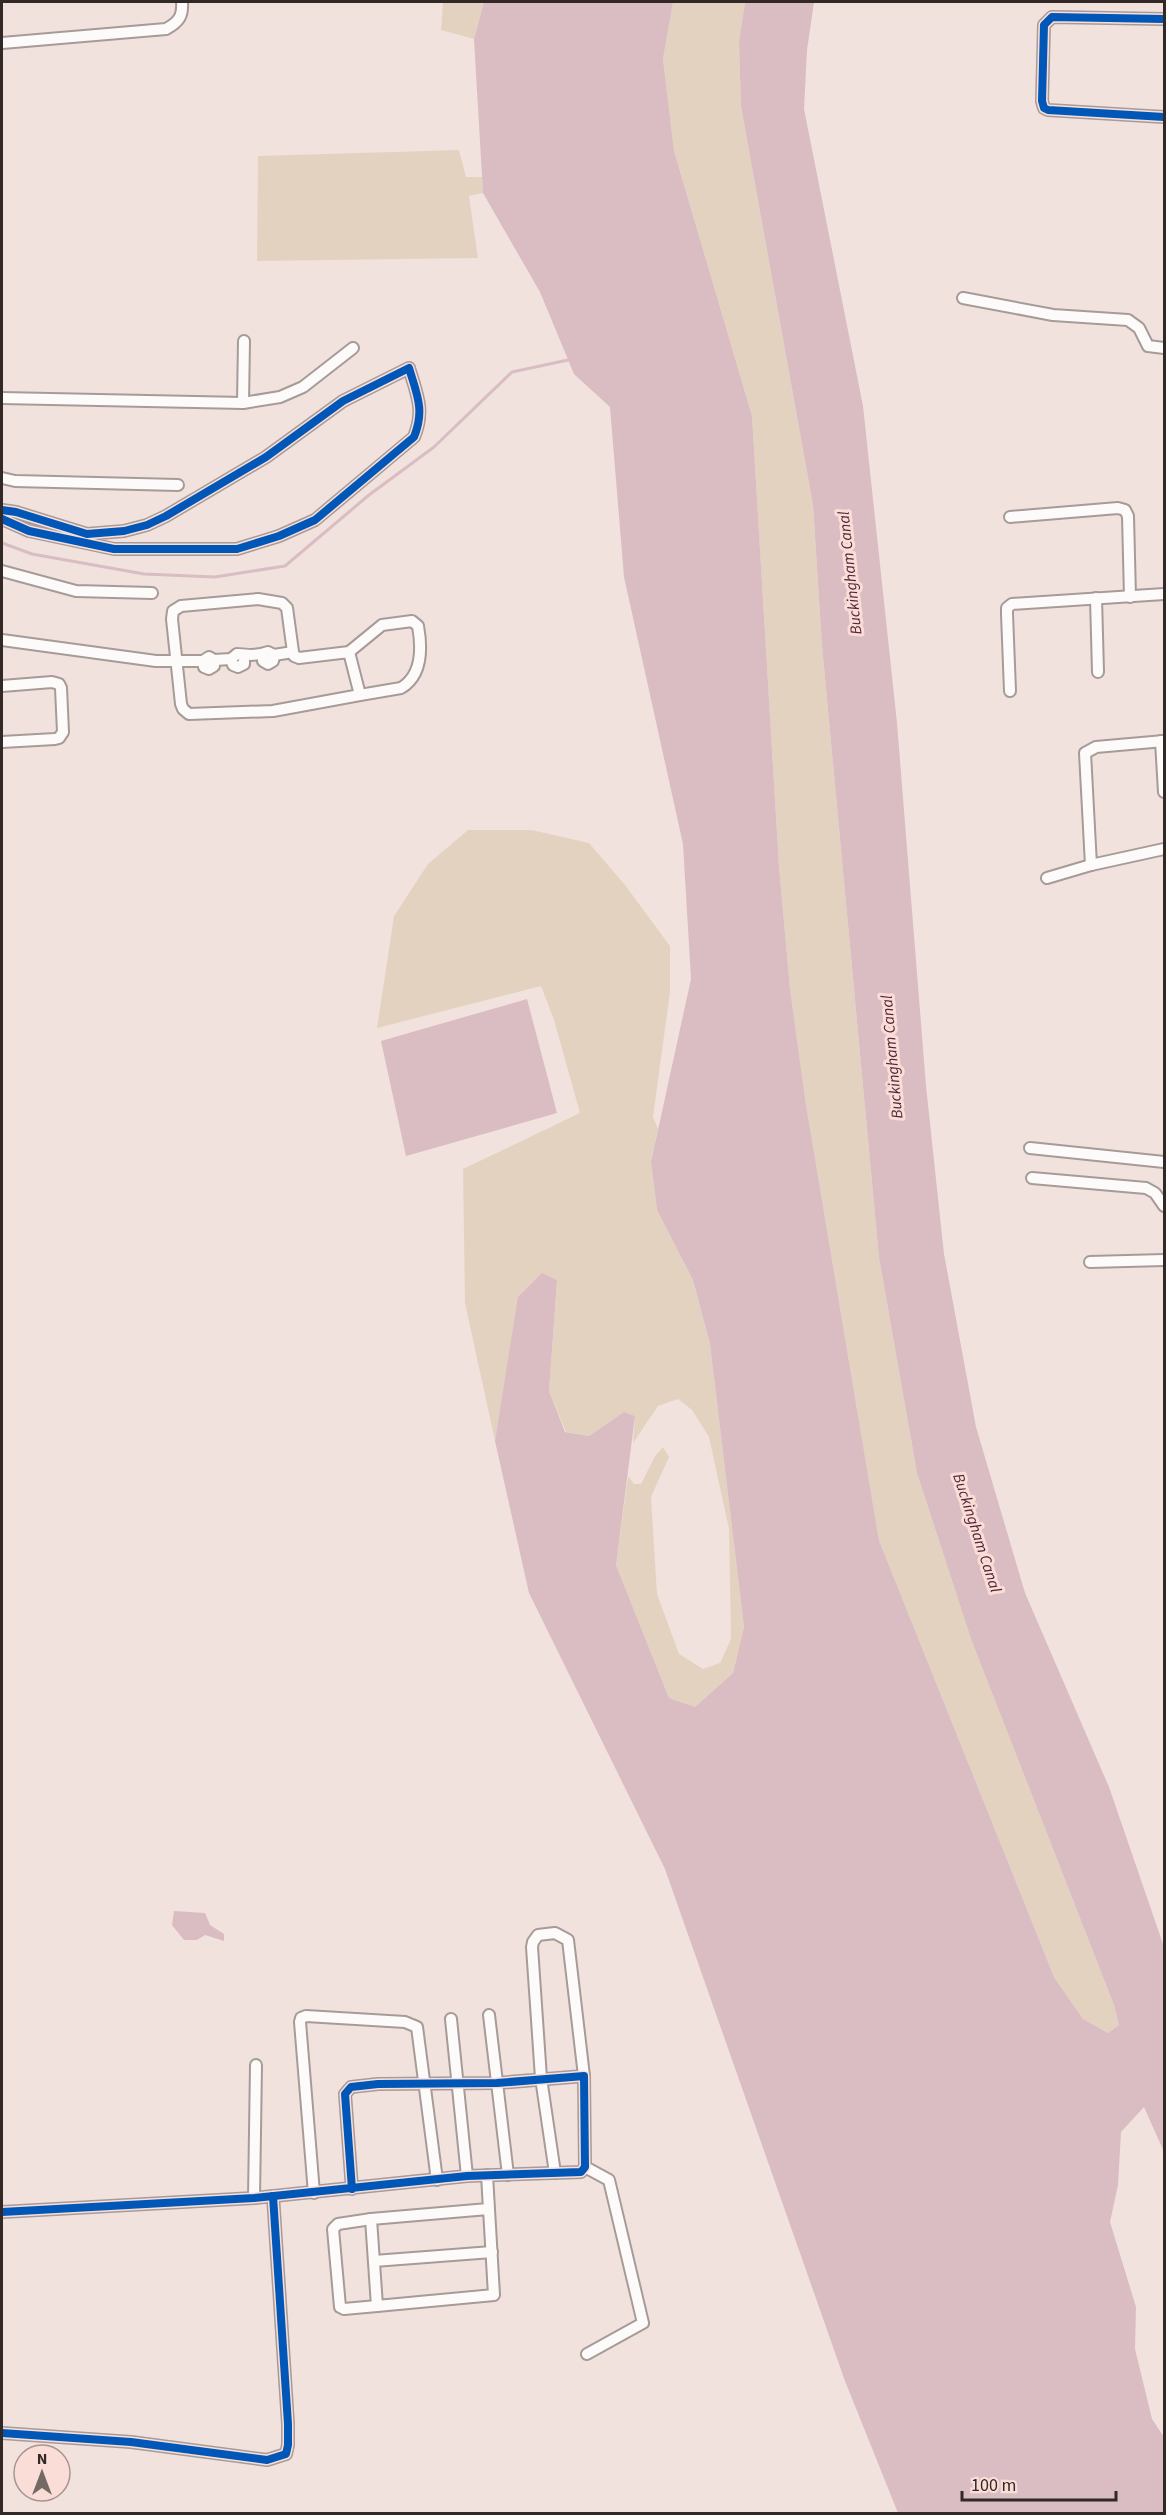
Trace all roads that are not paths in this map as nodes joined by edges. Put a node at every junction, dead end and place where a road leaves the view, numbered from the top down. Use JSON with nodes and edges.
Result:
{"nodes":[{"id":1,"x":182,"y":2,"type":"edge"},
{"id":2,"x":1164,"y":19,"type":"edge"},
{"id":3,"x":2,"y":43,"type":"edge"},
{"id":4,"x":1164,"y":117,"type":"edge"},
{"id":5,"x":963,"y":298,"type":"dead end"},
{"id":6,"x":244,"y":341,"type":"dead end"},
{"id":7,"x":353,"y":348,"type":"dead end"},
{"id":8,"x":1164,"y":348,"type":"edge"},
{"id":9,"x":2,"y":398,"type":"edge"},
{"id":10,"x":243,"y":403,"type":"junction"},
{"id":11,"x":2,"y":478,"type":"edge"},
{"id":12,"x":178,"y":485,"type":"dead end"},
{"id":13,"x":2,"y":510,"type":"edge"},
{"id":14,"x":1010,"y":517,"type":"dead end"},
{"id":15,"x":2,"y":519,"type":"edge"},
{"id":16,"x":2,"y":571,"type":"edge"},
{"id":17,"x":152,"y":593,"type":"dead end"},
{"id":18,"x":1164,"y":594,"type":"edge"},
{"id":19,"x":1131,"y":597,"type":"junction"},
{"id":20,"x":1096,"y":598,"type":"junction"},
{"id":21,"x":2,"y":640,"type":"edge"},
{"id":22,"x":349,"y":652,"type":"junction"},
{"id":23,"x":295,"y":655,"type":"junction"},
{"id":24,"x":178,"y":663,"type":"junction"},
{"id":25,"x":1098,"y":672,"type":"dead end"},
{"id":26,"x":2,"y":686,"type":"edge"},
{"id":27,"x":1010,"y":691,"type":"dead end"},
{"id":28,"x":360,"y":695,"type":"junction"},
{"id":29,"x":1163,"y":741,"type":"edge"},
{"id":30,"x":2,"y":742,"type":"edge"},
{"id":31,"x":1164,"y":792,"type":"edge"},
{"id":32,"x":1164,"y":849,"type":"edge"},
{"id":33,"x":1091,"y":865,"type":"junction"},
{"id":34,"x":1047,"y":878,"type":"dead end"},
{"id":35,"x":1030,"y":1148,"type":"dead end"},
{"id":36,"x":1164,"y":1162,"type":"edge"},
{"id":37,"x":1032,"y":1178,"type":"dead end"},
{"id":38,"x":1164,"y":1206,"type":"edge"},
{"id":39,"x":1164,"y":1260,"type":"edge"},
{"id":40,"x":1090,"y":1262,"type":"dead end"},
{"id":41,"x":489,"y":2015,"type":"dead end"},
{"id":42,"x":451,"y":2019,"type":"dead end"},
{"id":43,"x":256,"y":2065,"type":"dead end"},
{"id":44,"x":584,"y":2076,"type":"junction"},
{"id":45,"x":541,"y":2078,"type":"junction"},
{"id":46,"x":497,"y":2083,"type":"junction"},
{"id":47,"x":425,"y":2084,"type":"junction"},
{"id":48,"x":457,"y":2084,"type":"junction"},
{"id":49,"x":585,"y":2167,"type":"junction"},
{"id":50,"x":555,"y":2173,"type":"junction"},
{"id":51,"x":487,"y":2175,"type":"junction"},
{"id":52,"x":508,"y":2175,"type":"junction"},
{"id":53,"x":467,"y":2176,"type":"junction"},
{"id":54,"x":437,"y":2180,"type":"junction"},
{"id":55,"x":352,"y":2189,"type":"junction"},
{"id":56,"x":314,"y":2193,"type":"junction"},
{"id":57,"x":273,"y":2196,"type":"junction"},
{"id":58,"x":254,"y":2198,"type":"junction"},
{"id":59,"x":488,"y":2209,"type":"junction"},
{"id":60,"x":2,"y":2212,"type":"edge"},
{"id":61,"x":371,"y":2219,"type":"junction"},
{"id":62,"x":492,"y":2252,"type":"junction"},
{"id":63,"x":374,"y":2261,"type":"junction"},
{"id":64,"x":377,"y":2306,"type":"junction"},
{"id":65,"x":587,"y":2354,"type":"dead end"},
{"id":66,"x":2,"y":2433,"type":"edge"}],
"edges":[{"from":1,"to":3,"type":"street"},
{"from":2,"to":4,"type":"street"},
{"from":5,"to":8,"type":"street"},
{"from":6,"to":10,"type":"street"},
{"from":7,"to":10,"type":"street"},
{"from":9,"to":10,"type":"street"},
{"from":11,"to":12,"type":"street"},
{"from":13,"to":15,"type":"street"},
{"from":14,"to":19,"type":"street"},
{"from":16,"to":17,"type":"street"},
{"from":18,"to":19,"type":"street"},
{"from":19,"to":20,"type":"street"},
{"from":20,"to":25,"type":"street"},
{"from":20,"to":27,"type":"street"},
{"from":21,"to":24,"type":"street"},
{"from":22,"to":23,"type":"street"},
{"from":22,"to":28,"type":"street"},
{"from":22,"to":28,"type":"street"},
{"from":23,"to":24,"type":"street"},
{"from":23,"to":24,"type":"street"},
{"from":24,"to":28,"type":"street"},
{"from":26,"to":30,"type":"street"},
{"from":29,"to":31,"type":"street"},
{"from":29,"to":33,"type":"street"},
{"from":32,"to":33,"type":"street"},
{"from":33,"to":34,"type":"street"},
{"from":35,"to":36,"type":"street"},
{"from":37,"to":38,"type":"street"},
{"from":39,"to":40,"type":"street"},
{"from":41,"to":46,"type":"street"},
{"from":42,"to":48,"type":"street"},
{"from":43,"to":58,"type":"street"},
{"from":44,"to":45,"type":"street"},
{"from":44,"to":45,"type":"street"},
{"from":44,"to":49,"type":"street"},
{"from":45,"to":46,"type":"street"},
{"from":45,"to":50,"type":"street"},
{"from":46,"to":48,"type":"street"},
{"from":46,"to":52,"type":"street"},
{"from":47,"to":48,"type":"street"},
{"from":47,"to":54,"type":"street"},
{"from":47,"to":55,"type":"street"},
{"from":47,"to":56,"type":"street"},
{"from":48,"to":53,"type":"street"},
{"from":49,"to":50,"type":"street"},
{"from":49,"to":65,"type":"street"},
{"from":50,"to":52,"type":"street"},
{"from":51,"to":52,"type":"street"},
{"from":51,"to":53,"type":"street"},
{"from":51,"to":59,"type":"street"},
{"from":53,"to":54,"type":"street"},
{"from":54,"to":55,"type":"street"},
{"from":55,"to":56,"type":"street"},
{"from":56,"to":57,"type":"street"},
{"from":57,"to":58,"type":"street"},
{"from":57,"to":66,"type":"street"},
{"from":58,"to":60,"type":"street"},
{"from":59,"to":61,"type":"street"},
{"from":59,"to":62,"type":"street"},
{"from":61,"to":63,"type":"street"},
{"from":61,"to":64,"type":"street"},
{"from":62,"to":63,"type":"street"},
{"from":62,"to":64,"type":"street"},
{"from":63,"to":64,"type":"street"}]}
